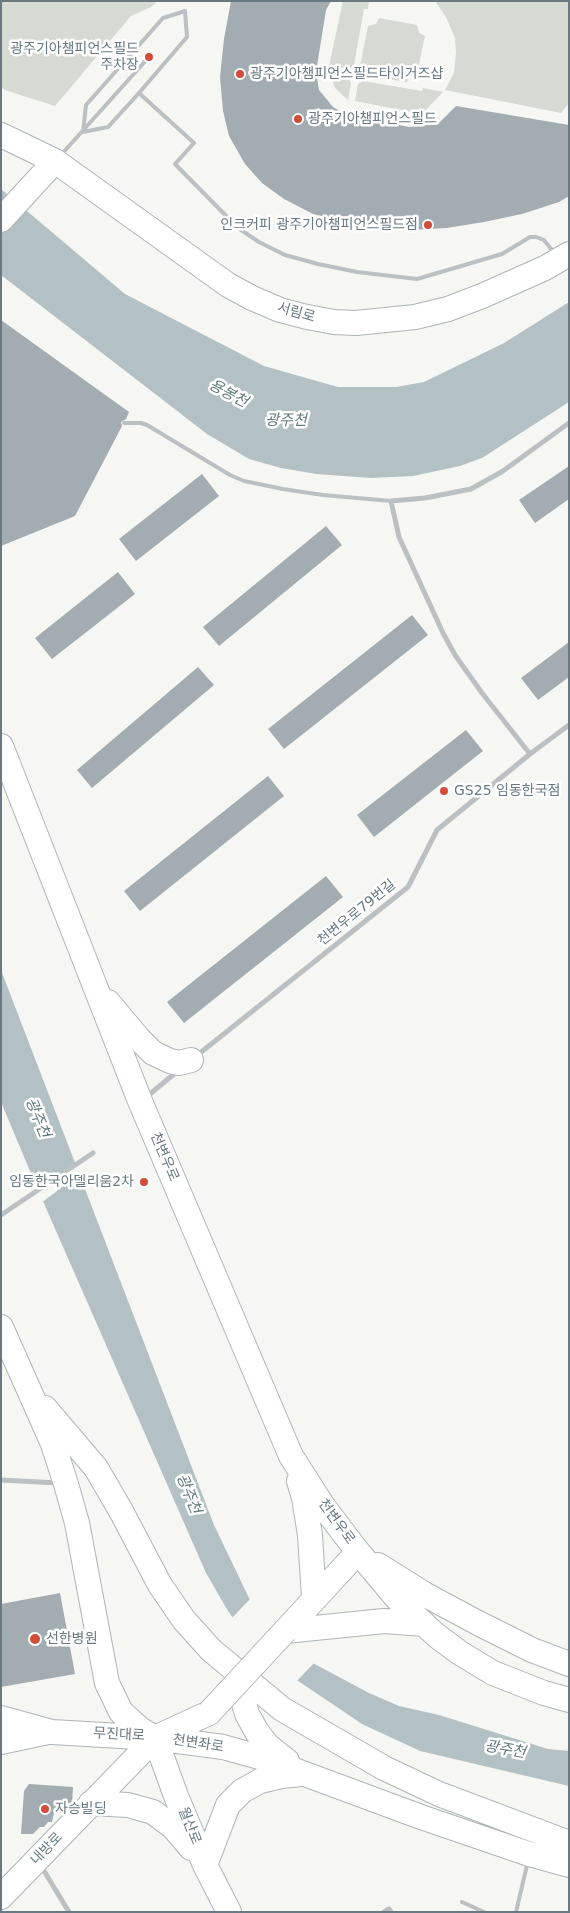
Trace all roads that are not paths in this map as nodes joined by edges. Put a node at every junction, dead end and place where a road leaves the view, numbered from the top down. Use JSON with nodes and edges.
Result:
{"nodes":[{"id":1,"x":149,"y":57,"type":"dead end"},
{"id":2,"x":140,"y":93,"type":"junction"},
{"id":3,"x":82,"y":132,"type":"junction"},
{"id":4,"x":1,"y":135,"type":"edge"},
{"id":5,"x":55,"y":161,"type":"junction"},
{"id":6,"x":1,"y":220,"type":"edge"},
{"id":7,"x":564,"y":257,"type":"edge"},
{"id":8,"x":569,"y":423,"type":"edge"},
{"id":9,"x":124,"y":424,"type":"dead end"},
{"id":10,"x":391,"y":501,"type":"junction"},
{"id":11,"x":569,"y":725,"type":"edge"},
{"id":12,"x":1,"y":746,"type":"edge"},
{"id":13,"x":530,"y":754,"type":"junction"},
{"id":14,"x":95,"y":986,"type":"junction"},
{"id":15,"x":191,"y":1060,"type":"junction"},
{"id":16,"x":140,"y":1101,"type":"junction"},
{"id":17,"x":93,"y":1153,"type":"dead end"},
{"id":18,"x":1,"y":1215,"type":"edge"},
{"id":19,"x":1,"y":1328,"type":"edge"},
{"id":20,"x":30,"y":1392,"type":"junction"},
{"id":21,"x":291,"y":1456,"type":"junction"},
{"id":22,"x":1,"y":1480,"type":"edge"},
{"id":23,"x":66,"y":1484,"type":"junction"},
{"id":24,"x":358,"y":1552,"type":"junction"},
{"id":25,"x":314,"y":1598,"type":"junction"},
{"id":26,"x":424,"y":1624,"type":"junction"},
{"id":27,"x":285,"y":1631,"type":"junction"},
{"id":28,"x":569,"y":1664,"type":"edge"},
{"id":29,"x":238,"y":1683,"type":"junction"},
{"id":30,"x":569,"y":1700,"type":"edge"},
{"id":31,"x":1,"y":1718,"type":"edge"},
{"id":32,"x":52,"y":1732,"type":"junction"},
{"id":33,"x":155,"y":1738,"type":"junction"},
{"id":34,"x":1,"y":1742,"type":"edge"},
{"id":35,"x":305,"y":1774,"type":"junction"},
{"id":36,"x":92,"y":1803,"type":"junction"},
{"id":37,"x":569,"y":1842,"type":"edge"},
{"id":38,"x":529,"y":1854,"type":"junction"},
{"id":39,"x":37,"y":1859,"type":"junction"},
{"id":40,"x":205,"y":1865,"type":"junction"},
{"id":41,"x":569,"y":1865,"type":"edge"},
{"id":42,"x":1,"y":1897,"type":"edge"},
{"id":43,"x":462,"y":1902,"type":"dead end"},
{"id":44,"x":69,"y":1912,"type":"edge"},
{"id":45,"x":229,"y":1912,"type":"edge"},
{"id":46,"x":484,"y":1912,"type":"edge"},
{"id":47,"x":516,"y":1912,"type":"edge"}],
"edges":[{"from":1,"to":3,"type":"lane"},
{"from":2,"to":3,"type":"lane"},
{"from":2,"to":3,"type":"lane"},
{"from":2,"to":7,"type":"lane"},
{"from":3,"to":5,"type":"lane"},
{"from":4,"to":5,"type":"street"},
{"from":5,"to":6,"type":"street"},
{"from":5,"to":7,"type":"street","name":"서림로"},
{"from":8,"to":10,"type":"street"},
{"from":9,"to":10,"type":"lane"},
{"from":10,"to":13,"type":"street"},
{"from":11,"to":13,"type":"street","name":"천변우로79번길"},
{"from":12,"to":14,"type":"street","name":"천변우로"},
{"from":13,"to":15,"type":"street","name":"천변우로79번길"},
{"from":14,"to":15,"type":"street"},
{"from":14,"to":16,"type":"street","name":"천변우로"},
{"from":15,"to":16,"type":"street","name":"천변우로79번길"},
{"from":16,"to":21,"type":"street","name":"천변우로"},
{"from":17,"to":18,"type":"street"},
{"from":19,"to":20,"type":"street","name":"천변좌로"},
{"from":20,"to":23,"type":"street","name":"천변좌로"},
{"from":20,"to":37,"type":"street","name":"천변좌로"},
{"from":21,"to":24,"type":"street","name":"천변우로"},
{"from":21,"to":25,"type":"street"},
{"from":22,"to":23,"type":"street"},
{"from":23,"to":33,"type":"street","name":"천변좌로"},
{"from":24,"to":25,"type":"street"},
{"from":24,"to":26,"type":"street","name":"천변우로"},
{"from":24,"to":28,"type":"street","name":"천변우로"},
{"from":25,"to":27,"type":"street"},
{"from":26,"to":27,"type":"street"},
{"from":26,"to":30,"type":"street","name":"천변우로"},
{"from":27,"to":29,"type":"street","bridge":true},
{"from":29,"to":33,"type":"street","name":"무진대로","bridge":true},
{"from":29,"to":35,"type":"street"},
{"from":31,"to":32,"type":"street","name":"무진대로"},
{"from":32,"to":33,"type":"street","name":"무진대로"},
{"from":32,"to":34,"type":"street","name":"무진대로"},
{"from":33,"to":35,"type":"street","name":"천변좌로"},
{"from":33,"to":36,"type":"street","name":"내방로"},
{"from":33,"to":40,"type":"street","name":"월산로"},
{"from":35,"to":38,"type":"street","name":"천변좌로"},
{"from":35,"to":40,"type":"street"},
{"from":36,"to":39,"type":"street","name":"내방로"},
{"from":36,"to":40,"type":"street"},
{"from":38,"to":41,"type":"street","name":"천변좌로"},
{"from":38,"to":47,"type":"lane"},
{"from":39,"to":42,"type":"street","name":"내방로"},
{"from":39,"to":44,"type":"street"},
{"from":40,"to":45,"type":"street","name":"월산로"},
{"from":43,"to":46,"type":"lane"}]}
